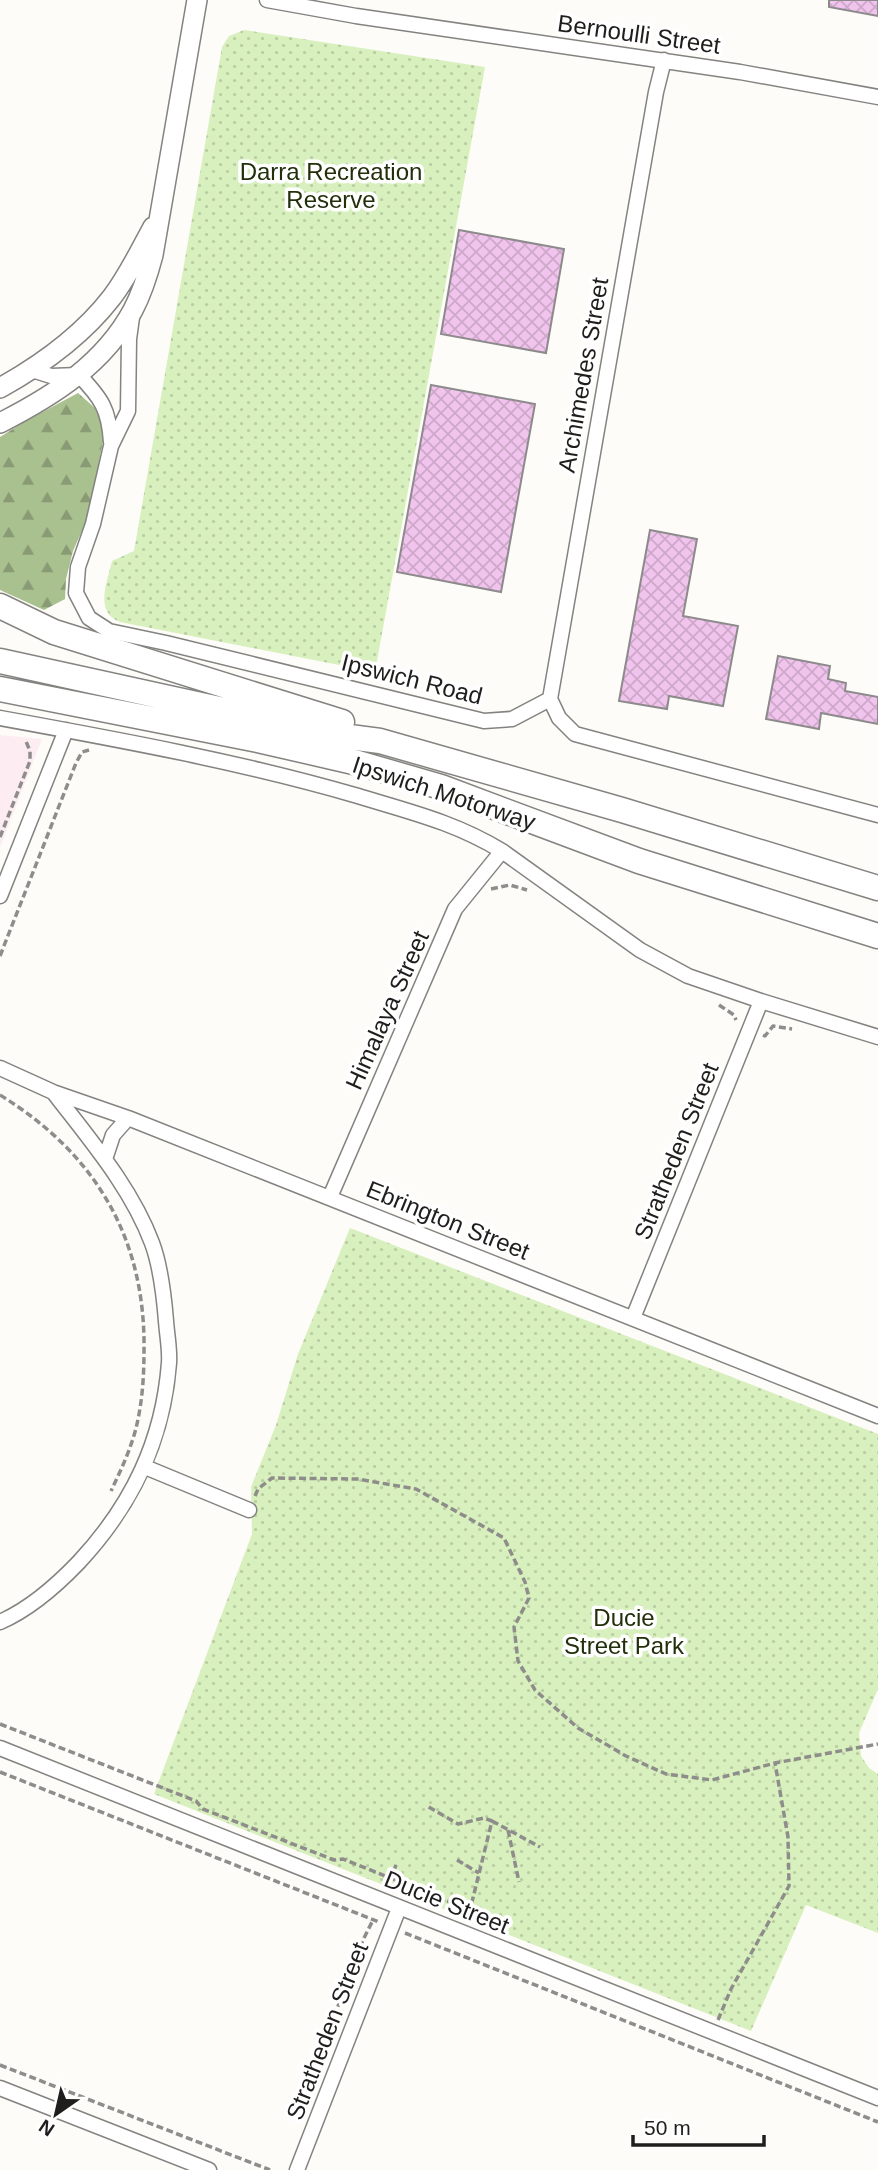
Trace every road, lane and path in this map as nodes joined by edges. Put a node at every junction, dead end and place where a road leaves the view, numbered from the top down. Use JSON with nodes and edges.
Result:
{"nodes":[{"id":1,"x":197,"y":0,"type":"edge"},
{"id":2,"x":267,"y":0,"type":"edge"},
{"id":3,"x":664,"y":61,"type":"junction"},
{"id":4,"x":878,"y":97,"type":"edge"},
{"id":5,"x":160,"y":214,"type":"junction"},
{"id":6,"x":132,"y":311,"type":"junction"},
{"id":7,"x":32,"y":370,"type":"junction"},
{"id":8,"x":79,"y":375,"type":"junction"},
{"id":9,"x":0,"y":388,"type":"edge"},
{"id":10,"x":0,"y":423,"type":"edge"},
{"id":11,"x":111,"y":446,"type":"junction"},
{"id":12,"x":0,"y":606,"type":"edge"},
{"id":13,"x":0,"y":661,"type":"edge"},
{"id":14,"x":0,"y":689,"type":"edge"},
{"id":15,"x":550,"y":699,"type":"junction"},
{"id":16,"x":0,"y":718,"type":"edge"},
{"id":17,"x":66,"y":730,"type":"junction"},
{"id":18,"x":17,"y":735,"type":"dead end"},
{"id":19,"x":380,"y":741,"type":"junction"},
{"id":20,"x":90,"y":750,"type":"dead end"},
{"id":21,"x":878,"y":815,"type":"edge"},
{"id":22,"x":0,"y":837,"type":"edge"},
{"id":23,"x":502,"y":851,"type":"junction"},
{"id":24,"x":878,"y":888,"type":"edge"},
{"id":25,"x":0,"y":896,"type":"edge"},
{"id":26,"x":878,"y":936,"type":"edge"},
{"id":27,"x":0,"y":956,"type":"edge"},
{"id":28,"x":761,"y":1001,"type":"junction"},
{"id":29,"x":878,"y":1037,"type":"edge"},
{"id":30,"x":0,"y":1069,"type":"edge"},
{"id":31,"x":52,"y":1092,"type":"junction"},
{"id":32,"x":0,"y":1095,"type":"edge"},
{"id":33,"x":128,"y":1118,"type":"junction"},
{"id":34,"x":105,"y":1159,"type":"junction"},
{"id":35,"x":330,"y":1197,"type":"junction"},
{"id":36,"x":633,"y":1318,"type":"junction"},
{"id":37,"x":878,"y":1416,"type":"edge"},
{"id":38,"x":145,"y":1466,"type":"junction"},
{"id":39,"x":111,"y":1491,"type":"dead end"},
{"id":40,"x":249,"y":1510,"type":"joint"},
{"id":41,"x":0,"y":1622,"type":"edge"},
{"id":42,"x":0,"y":1724,"type":"edge"},
{"id":43,"x":878,"y":1744,"type":"edge"},
{"id":44,"x":0,"y":1748,"type":"edge"},
{"id":45,"x":775,"y":1763,"type":"junction"},
{"id":46,"x":0,"y":1772,"type":"edge"},
{"id":47,"x":427,"y":1807,"type":"dead end"},
{"id":48,"x":492,"y":1821,"type":"junction"},
{"id":49,"x":508,"y":1830,"type":"junction"},
{"id":50,"x":540,"y":1847,"type":"dead end"},
{"id":51,"x":457,"y":1860,"type":"dead end"},
{"id":52,"x":396,"y":1865,"type":"dead end"},
{"id":53,"x":479,"y":1873,"type":"junction"},
{"id":54,"x":391,"y":1879,"type":"junction"},
{"id":55,"x":519,"y":1882,"type":"dead end"},
{"id":56,"x":399,"y":1908,"type":"junction"},
{"id":57,"x":373,"y":1920,"type":"junction"},
{"id":58,"x":391,"y":1927,"type":"junction"},
{"id":59,"x":713,"y":2031,"type":"junction"},
{"id":60,"x":323,"y":2046,"type":"dead end"},
{"id":61,"x":0,"y":2064,"type":"edge"},
{"id":62,"x":0,"y":2088,"type":"edge"},
{"id":63,"x":878,"y":2098,"type":"edge"},
{"id":64,"x":878,"y":2122,"type":"edge"},
{"id":65,"x":209,"y":2170,"type":"edge"},
{"id":66,"x":270,"y":2170,"type":"edge"},
{"id":67,"x":297,"y":2170,"type":"edge"}],
"edges":[{"from":1,"to":5,"type":"main road"},
{"from":2,"to":3,"type":"street","name":"Bernoulli Street"},
{"from":3,"to":4,"type":"street","name":"Bernoulli Street"},
{"from":3,"to":15,"type":"street","name":"Archimedes Street"},
{"from":5,"to":6,"type":"main road"},
{"from":5,"to":7,"type":"main road"},
{"from":6,"to":8,"type":"main road"},
{"from":6,"to":11,"type":"street","name":"Ipswich Road"},
{"from":7,"to":8,"type":"street"},
{"from":7,"to":9,"type":"main road"},
{"from":8,"to":10,"type":"main road"},
{"from":8,"to":11,"type":"street","name":"Ipswich Road"},
{"from":11,"to":15,"type":"street","name":"Ipswich Road"},
{"from":12,"to":19,"type":"highway"},
{"from":13,"to":19,"type":"highway","name":"Ipswich Motorway"},
{"from":14,"to":26,"type":"highway","name":"Ipswich Motorway"},
{"from":15,"to":21,"type":"street"},
{"from":16,"to":17,"type":"street"},
{"from":17,"to":23,"type":"street"},
{"from":17,"to":25,"type":"street"},
{"from":18,"to":22,"type":"path"},
{"from":19,"to":24,"type":"highway","name":"Ipswich Motorway"},
{"from":20,"to":27,"type":"path"},
{"from":23,"to":28,"type":"street"},
{"from":23,"to":35,"type":"street","name":"Himalaya Street"},
{"from":28,"to":29,"type":"street"},
{"from":28,"to":36,"type":"street","name":"Stratheden Street"},
{"from":30,"to":31,"type":"street","name":"Ebrington Street"},
{"from":31,"to":33,"type":"street","name":"Ebrington Street"},
{"from":31,"to":34,"type":"street"},
{"from":32,"to":39,"type":"path"},
{"from":33,"to":34,"type":"street"},
{"from":33,"to":35,"type":"street","name":"Ebrington Street"},
{"from":34,"to":38,"type":"street"},
{"from":35,"to":36,"type":"street","name":"Ebrington Street"},
{"from":36,"to":37,"type":"street","name":"Ebrington Street"},
{"from":38,"to":40,"type":"street"},
{"from":38,"to":41,"type":"street"},
{"from":40,"to":45,"type":"path"},
{"from":42,"to":54,"type":"path"},
{"from":43,"to":45,"type":"path"},
{"from":44,"to":56,"type":"street","name":"Ducie Street"},
{"from":45,"to":59,"type":"path"},
{"from":46,"to":57,"type":"path"},
{"from":47,"to":48,"type":"path"},
{"from":48,"to":49,"type":"path"},
{"from":48,"to":53,"type":"path"},
{"from":49,"to":50,"type":"path"},
{"from":49,"to":55,"type":"path"},
{"from":51,"to":53,"type":"path"},
{"from":52,"to":54,"type":"path"},
{"from":53,"to":54,"type":"path"},
{"from":56,"to":58,"type":"street","name":"Stratheden Street"},
{"from":56,"to":59,"type":"street","name":"Ducie Street"},
{"from":57,"to":58,"type":"path"},
{"from":57,"to":60,"type":"path"},
{"from":58,"to":64,"type":"path"},
{"from":58,"to":67,"type":"street","name":"Stratheden Street"},
{"from":59,"to":63,"type":"street","name":"Ducie Street"},
{"from":61,"to":66,"type":"path"},
{"from":62,"to":65,"type":"street"}]}
